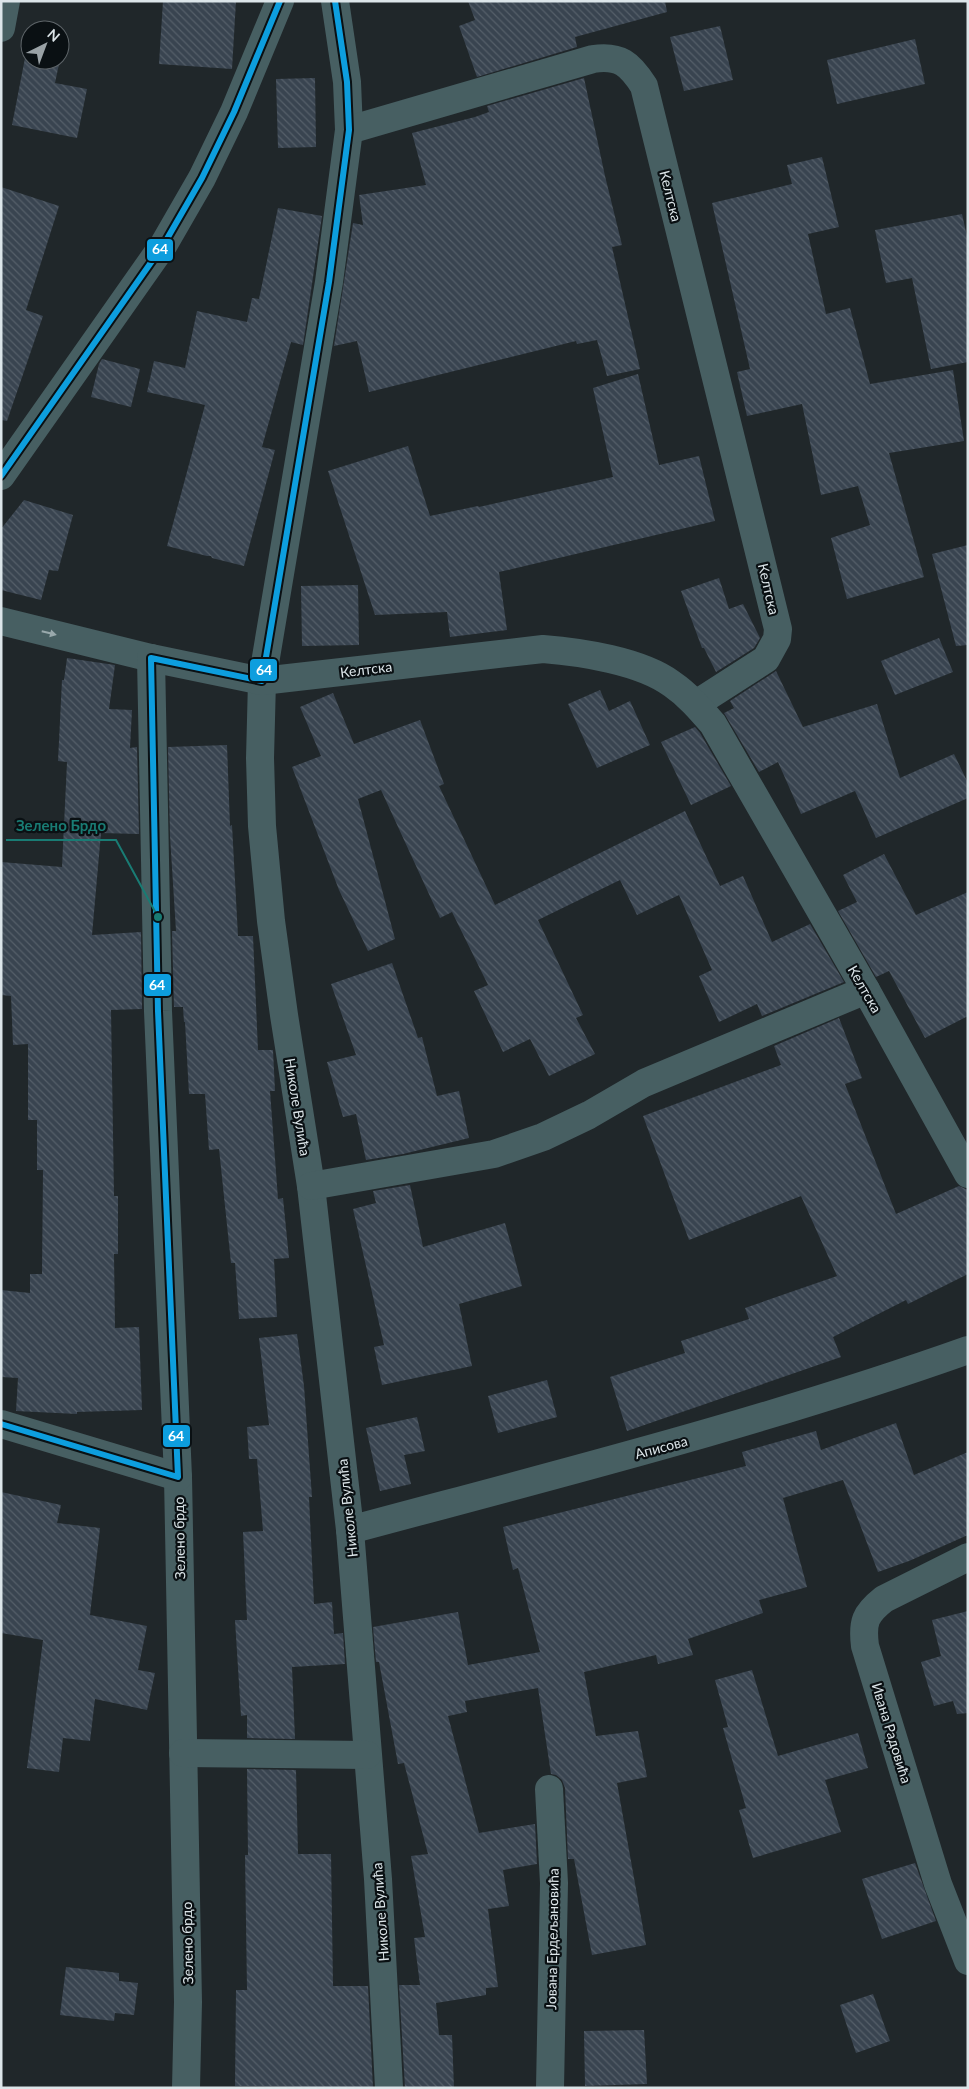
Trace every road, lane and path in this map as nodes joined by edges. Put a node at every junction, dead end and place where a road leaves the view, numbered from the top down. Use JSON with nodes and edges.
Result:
{"nodes":[{"id":1,"x":6,"y":1,"type":"edge"},
{"id":2,"x":280,"y":1,"type":"edge"},
{"id":3,"x":335,"y":1,"type":"edge"},
{"id":4,"x":1,"y":28,"type":"edge"},
{"id":5,"x":349,"y":130,"type":"junction"},
{"id":6,"x":1,"y":476,"type":"edge"},
{"id":7,"x":1,"y":622,"type":"edge"},
{"id":8,"x":151,"y":658,"type":"junction"},
{"id":9,"x":262,"y":681,"type":"junction"},
{"id":10,"x":696,"y":704,"type":"junction"},
{"id":11,"x":866,"y":990,"type":"junction"},
{"id":12,"x":968,"y":1174,"type":"edge"},
{"id":13,"x":312,"y":1186,"type":"junction"},
{"id":14,"x":968,"y":1350,"type":"edge"},
{"id":15,"x":1,"y":1424,"type":"edge"},
{"id":16,"x":178,"y":1477,"type":"junction"},
{"id":17,"x":350,"y":1530,"type":"junction"},
{"id":18,"x":968,"y":1558,"type":"edge"},
{"id":19,"x":183,"y":1753,"type":"junction"},
{"id":20,"x":367,"y":1755,"type":"junction"},
{"id":21,"x":549,"y":1789,"type":"dead end"},
{"id":22,"x":968,"y":1961,"type":"edge"},
{"id":23,"x":186,"y":2088,"type":"edge"},
{"id":24,"x":389,"y":2088,"type":"edge"},
{"id":25,"x":550,"y":2088,"type":"edge"}],
"edges":[{"from":1,"to":4,"type":"street"},
{"from":2,"to":6,"type":"street"},
{"from":3,"to":5,"type":"street"},
{"from":5,"to":9,"type":"street","name":"Николе Вулића"},
{"from":5,"to":10,"type":"street","name":"Келтска"},
{"from":7,"to":8,"type":"street","name":"Келтска","one_way":true},
{"from":8,"to":9,"type":"street","name":"Келтска"},
{"from":8,"to":16,"type":"street","name":"Зелено брдо"},
{"from":9,"to":10,"type":"street","name":"Келтска"},
{"from":9,"to":13,"type":"street","name":"Николе Вулића"},
{"from":10,"to":11,"type":"street","name":"Келтска"},
{"from":11,"to":12,"type":"street","name":"Келтска"},
{"from":11,"to":13,"type":"street"},
{"from":13,"to":17,"type":"street","name":"Николе Вулића"},
{"from":14,"to":17,"type":"street","name":"Аписова"},
{"from":15,"to":16,"type":"street"},
{"from":16,"to":19,"type":"street","name":"Зелено брдо"},
{"from":17,"to":20,"type":"street","name":"Николе Вулића"},
{"from":18,"to":22,"type":"street","name":"Ивана Радовића"},
{"from":19,"to":20,"type":"street"},
{"from":19,"to":23,"type":"street","name":"Зелено брдо"},
{"from":20,"to":24,"type":"street","name":"Николе Вулића"},
{"from":21,"to":25,"type":"street","name":"Јована Ердељановића"}]}
